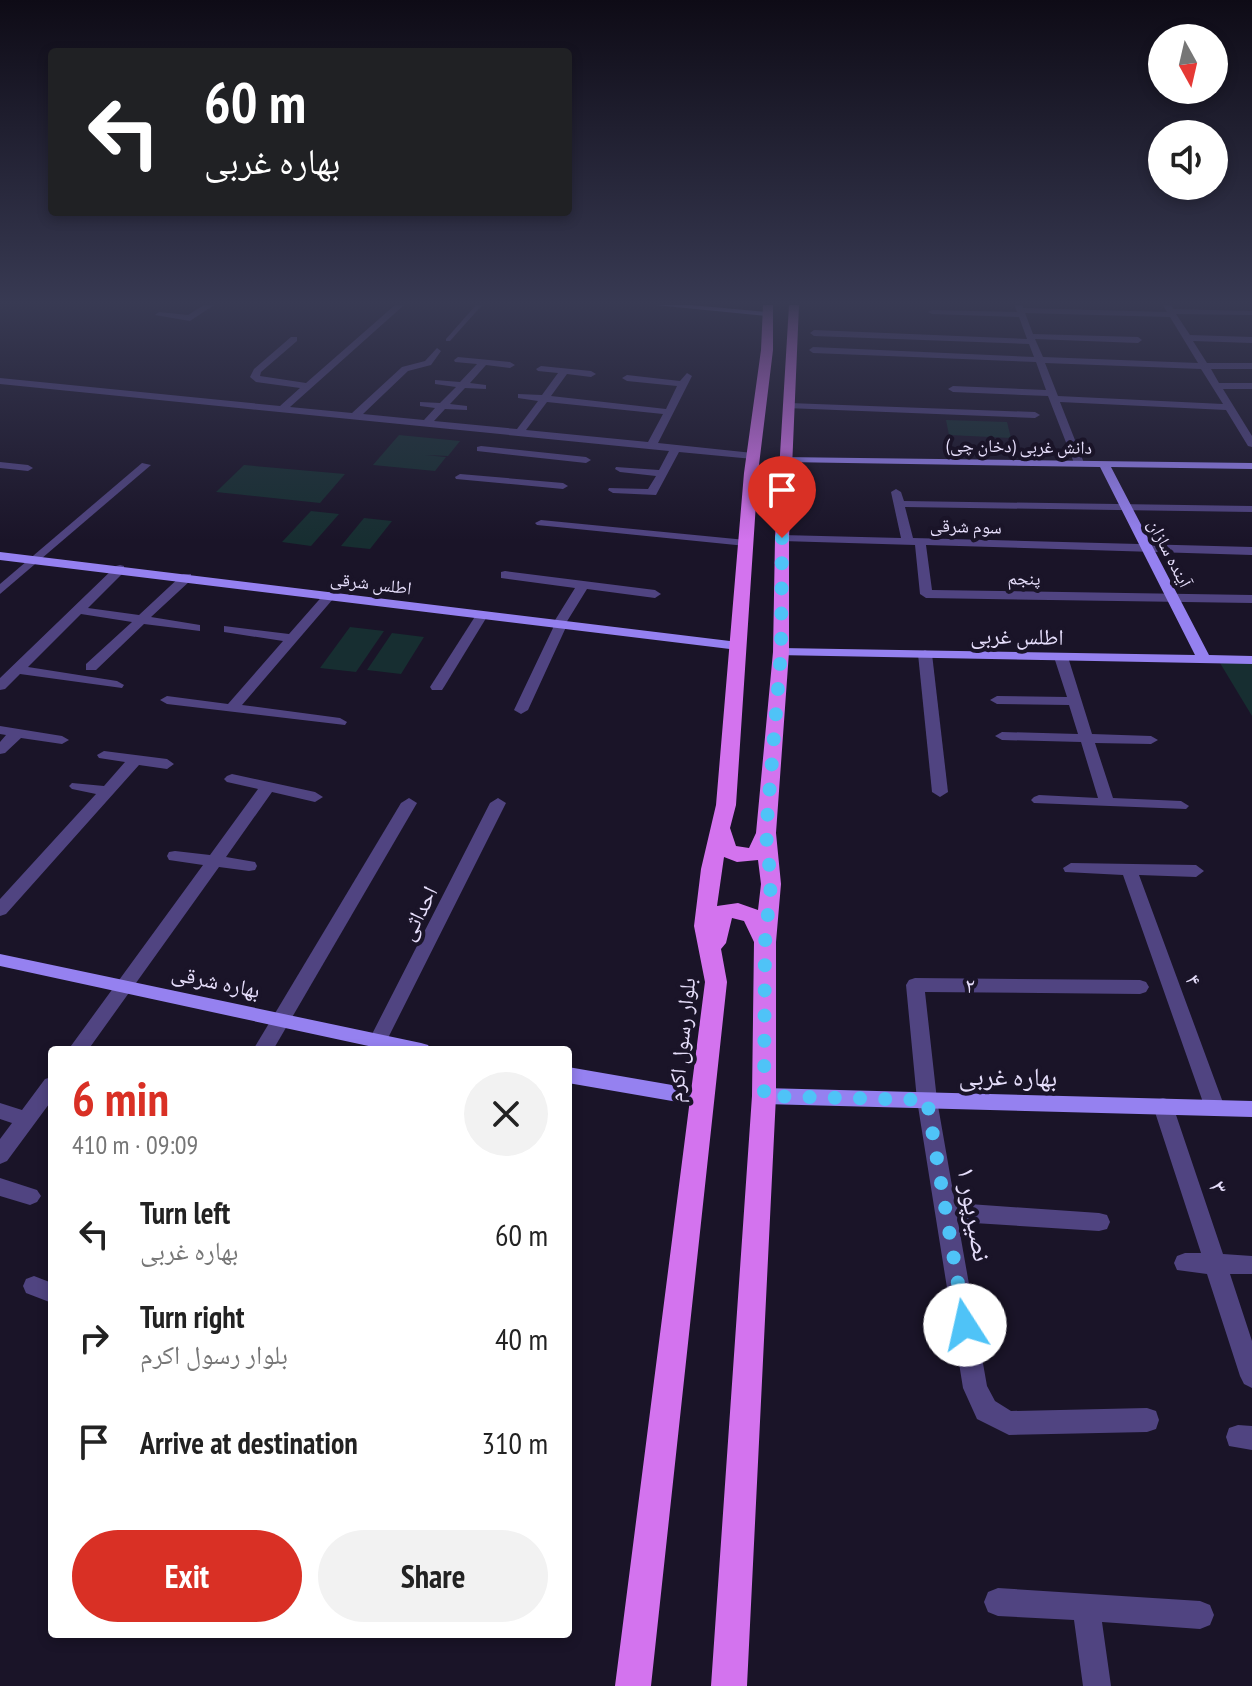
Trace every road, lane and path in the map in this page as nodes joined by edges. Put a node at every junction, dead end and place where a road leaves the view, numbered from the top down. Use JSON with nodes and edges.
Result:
{"nodes":[{"id":1,"x":26,"y":384,"type":"edge"},
{"id":2,"x":288,"y":384,"type":"edge"},
{"id":3,"x":310,"y":384,"type":"edge"},
{"id":4,"x":389,"y":384,"type":"edge"},
{"id":5,"x":451,"y":384,"type":"edge"},
{"id":6,"x":555,"y":384,"type":"edge"},
{"id":7,"x":683,"y":384,"type":"edge"},
{"id":8,"x":762,"y":384,"type":"edge"},
{"id":9,"x":790,"y":384,"type":"edge"},
{"id":10,"x":1048,"y":384,"type":"edge"},
{"id":11,"x":462,"y":385,"type":"junction"},
{"id":12,"x":307,"y":386,"type":"junction"},
{"id":13,"x":1217,"y":386,"type":"joint"},
{"id":14,"x":1252,"y":386,"type":"edge"},
{"id":15,"x":483,"y":387,"type":"dead end"},
{"id":16,"x":953,"y":389,"type":"dead end"},
{"id":17,"x":521,"y":396,"type":"dead end"},
{"id":18,"x":1053,"y":396,"type":"junction"},
{"id":19,"x":544,"y":399,"type":"junction"},
{"id":20,"x":423,"y":404,"type":"dead end"},
{"id":21,"x":442,"y":406,"type":"junction"},
{"id":22,"x":789,"y":406,"type":"junction"},
{"id":23,"x":464,"y":408,"type":"dead end"},
{"id":24,"x":281,"y":410,"type":"junction"},
{"id":25,"x":1231,"y":410,"type":"junction"},
{"id":26,"x":669,"y":412,"type":"junction"},
{"id":27,"x":1252,"y":414,"type":"edge"},
{"id":28,"x":1035,"y":415,"type":"dead end"},
{"id":29,"x":354,"y":417,"type":"junction"},
{"id":30,"x":426,"y":424,"type":"junction"},
{"id":31,"x":519,"y":433,"type":"junction"},
{"id":32,"x":546,"y":436,"type":"junction"},
{"id":33,"x":1252,"y":443,"type":"edge"},
{"id":34,"x":651,"y":447,"type":"junction"},
{"id":35,"x":481,"y":449,"type":"dead end"},
{"id":36,"x":675,"y":449,"type":"junction"},
{"id":37,"x":753,"y":456,"type":"junction"},
{"id":38,"x":785,"y":459,"type":"junction"},
{"id":39,"x":586,"y":460,"type":"dead end"},
{"id":40,"x":1079,"y":463,"type":"junction"},
{"id":41,"x":1104,"y":464,"type":"junction"},
{"id":42,"x":0,"y":465,"type":"edge"},
{"id":43,"x":146,"y":465,"type":"dead end"},
{"id":44,"x":1252,"y":466,"type":"edge"},
{"id":45,"x":28,"y":468,"type":"dead end"},
{"id":46,"x":523,"y":468,"type":"junction"},
{"id":47,"x":620,"y":469,"type":"dead end"},
{"id":48,"x":662,"y":473,"type":"junction"},
{"id":49,"x":460,"y":477,"type":"dead end"},
{"id":50,"x":563,"y":486,"type":"dead end"},
{"id":51,"x":613,"y":490,"type":"dead end"},
{"id":52,"x":1127,"y":507,"type":"junction"},
{"id":53,"x":1252,"y":509,"type":"edge"},
{"id":54,"x":541,"y":523,"type":"dead end"},
{"id":55,"x":782,"y":538,"type":"junction"},
{"id":56,"x":914,"y":542,"type":"junction"},
{"id":57,"x":746,"y":543,"type":"junction"},
{"id":58,"x":1149,"y":550,"type":"junction"},
{"id":59,"x":1252,"y":551,"type":"edge"},
{"id":60,"x":0,"y":556,"type":"edge"},
{"id":61,"x":36,"y":559,"type":"junction"},
{"id":62,"x":120,"y":569,"type":"junction"},
{"id":63,"x":505,"y":575,"type":"dead end"},
{"id":64,"x":187,"y":577,"type":"junction"},
{"id":65,"x":583,"y":585,"type":"junction"},
{"id":66,"x":0,"y":590,"type":"edge"},
{"id":67,"x":655,"y":594,"type":"dead end"},
{"id":68,"x":329,"y":596,"type":"junction"},
{"id":69,"x":1173,"y":599,"type":"junction"},
{"id":70,"x":1252,"y":599,"type":"edge"},
{"id":71,"x":78,"y":610,"type":"junction"},
{"id":72,"x":482,"y":615,"type":"junction"},
{"id":73,"x":143,"y":621,"type":"junction"},
{"id":74,"x":560,"y":625,"type":"junction"},
{"id":75,"x":195,"y":628,"type":"dead end"},
{"id":76,"x":229,"y":629,"type":"dead end"},
{"id":77,"x":290,"y":638,"type":"junction"},
{"id":78,"x":738,"y":646,"type":"junction"},
{"id":79,"x":781,"y":652,"type":"junction"},
{"id":80,"x":925,"y":654,"type":"junction"},
{"id":81,"x":1061,"y":657,"type":"junction"},
{"id":82,"x":1204,"y":659,"type":"junction"},
{"id":83,"x":1252,"y":660,"type":"edge"},
{"id":84,"x":91,"y":667,"type":"dead end"},
{"id":85,"x":17,"y":669,"type":"junction"},
{"id":86,"x":117,"y":685,"type":"dead end"},
{"id":87,"x":0,"y":686,"type":"edge"},
{"id":88,"x":437,"y":687,"type":"dead end"},
{"id":89,"x":167,"y":700,"type":"dead end"},
{"id":90,"x":997,"y":700,"type":"dead end"},
{"id":91,"x":1074,"y":701,"type":"junction"},
{"id":92,"x":232,"y":708,"type":"junction"},
{"id":93,"x":521,"y":710,"type":"dead end"},
{"id":94,"x":340,"y":722,"type":"dead end"},
{"id":95,"x":0,"y":730,"type":"edge"},
{"id":96,"x":17,"y":733,"type":"junction"},
{"id":97,"x":1002,"y":736,"type":"dead end"},
{"id":98,"x":1085,"y":739,"type":"junction"},
{"id":99,"x":62,"y":740,"type":"dead end"},
{"id":100,"x":1151,"y":740,"type":"dead end"},
{"id":101,"x":0,"y":750,"type":"edge"},
{"id":102,"x":104,"y":755,"type":"dead end"},
{"id":103,"x":136,"y":759,"type":"junction"},
{"id":104,"x":167,"y":764,"type":"dead end"},
{"id":105,"x":232,"y":779,"type":"dead end"},
{"id":106,"x":77,"y":786,"type":"dead end"},
{"id":107,"x":268,"y":787,"type":"junction"},
{"id":108,"x":108,"y":791,"type":"junction"},
{"id":109,"x":940,"y":792,"type":"dead end"},
{"id":110,"x":315,"y":797,"type":"dead end"},
{"id":111,"x":1039,"y":800,"type":"dead end"},
{"id":112,"x":409,"y":803,"type":"dead end"},
{"id":113,"x":498,"y":803,"type":"dead end"},
{"id":114,"x":1107,"y":803,"type":"junction"},
{"id":115,"x":1181,"y":806,"type":"dead end"},
{"id":116,"x":720,"y":826,"type":"junction"},
{"id":117,"x":766,"y":833,"type":"junction"},
{"id":118,"x":175,"y":856,"type":"dead end"},
{"id":119,"x":215,"y":861,"type":"junction"},
{"id":120,"x":249,"y":866,"type":"dead end"},
{"id":121,"x":1071,"y":868,"type":"dead end"},
{"id":122,"x":1129,"y":869,"type":"junction"},
{"id":123,"x":1196,"y":871,"type":"dead end"},
{"id":124,"x":0,"y":910,"type":"edge"},
{"id":125,"x":765,"y":942,"type":"junction"},
{"id":126,"x":712,"y":954,"type":"junction"},
{"id":127,"x":0,"y":960,"type":"edge"},
{"id":128,"x":125,"y":986,"type":"junction"},
{"id":129,"x":1140,"y":987,"type":"dead end"},
{"id":130,"x":281,"y":1020,"type":"junction"},
{"id":131,"x":377,"y":1042,"type":"junction"},
{"id":132,"x":81,"y":1046,"type":"edge"},
{"id":133,"x":265,"y":1046,"type":"edge"},
{"id":134,"x":399,"y":1046,"type":"edge"},
{"id":135,"x":572,"y":1076,"type":"edge"},
{"id":136,"x":48,"y":1096,"type":"edge"},
{"id":137,"x":764,"y":1096,"type":"junction"},
{"id":138,"x":701,"y":1098,"type":"junction"},
{"id":139,"x":927,"y":1100,"type":"junction"},
{"id":140,"x":1163,"y":1106,"type":"junction"},
{"id":141,"x":1215,"y":1108,"type":"junction"},
{"id":142,"x":1252,"y":1109,"type":"edge"},
{"id":143,"x":0,"y":1111,"type":"edge"},
{"id":144,"x":26,"y":1120,"type":"junction"},
{"id":145,"x":0,"y":1155,"type":"edge"},
{"id":146,"x":0,"y":1187,"type":"edge"},
{"id":147,"x":30,"y":1196,"type":"dead end"},
{"id":148,"x":946,"y":1212,"type":"junction"},
{"id":149,"x":1099,"y":1222,"type":"dead end"},
{"id":150,"x":1185,"y":1263,"type":"dead end"},
{"id":151,"x":1215,"y":1264,"type":"junction"},
{"id":152,"x":1248,"y":1265,"type":"dead end"},
{"id":153,"x":1252,"y":1376,"type":"edge"},
{"id":154,"x":1147,"y":1420,"type":"dead end"},
{"id":155,"x":998,"y":1602,"type":"dead end"},
{"id":156,"x":1086,"y":1607,"type":"junction"},
{"id":157,"x":1200,"y":1615,"type":"dead end"},
{"id":158,"x":633,"y":1686,"type":"edge"},
{"id":159,"x":729,"y":1686,"type":"edge"},
{"id":160,"x":1097,"y":1686,"type":"edge"}],
"edges":[{"from":1,"to":24,"type":"street"},
{"from":2,"to":12,"type":"street"},
{"from":3,"to":12,"type":"street"},
{"from":4,"to":29,"type":"street"},
{"from":5,"to":11,"type":"street"},
{"from":6,"to":19,"type":"street"},
{"from":7,"to":26,"type":"street"},
{"from":8,"to":37,"type":"main road","name":"بلوار رسول اکرم"},
{"from":9,"to":22,"type":"main road"},
{"from":10,"to":18,"type":"street"},
{"from":11,"to":15,"type":"street"},
{"from":11,"to":21,"type":"street"},
{"from":12,"to":24,"type":"street"},
{"from":13,"to":14,"type":"street"},
{"from":13,"to":25,"type":"street"},
{"from":16,"to":18,"type":"street"},
{"from":17,"to":19,"type":"street"},
{"from":18,"to":25,"type":"street"},
{"from":18,"to":40,"type":"street"},
{"from":19,"to":26,"type":"street"},
{"from":19,"to":31,"type":"street"},
{"from":20,"to":21,"type":"street"},
{"from":21,"to":23,"type":"street"},
{"from":21,"to":30,"type":"street"},
{"from":22,"to":28,"type":"street"},
{"from":22,"to":38,"type":"main road"},
{"from":24,"to":29,"type":"street"},
{"from":25,"to":27,"type":"street"},
{"from":25,"to":33,"type":"street"},
{"from":26,"to":34,"type":"street"},
{"from":29,"to":30,"type":"street"},
{"from":30,"to":31,"type":"street"},
{"from":31,"to":32,"type":"street"},
{"from":32,"to":34,"type":"street"},
{"from":32,"to":46,"type":"street"},
{"from":34,"to":36,"type":"street"},
{"from":35,"to":46,"type":"street"},
{"from":36,"to":37,"type":"street"},
{"from":36,"to":48,"type":"street"},
{"from":37,"to":57,"type":"main road","name":"بلوار رسول اکرم"},
{"from":38,"to":40,"type":"street","name":"دانش غربی (دخان چی)"},
{"from":38,"to":55,"type":"main road"},
{"from":39,"to":46,"type":"street"},
{"from":40,"to":41,"type":"street","name":"دانش غربی (دخان چی)"},
{"from":41,"to":44,"type":"street","name":"دانش غربی (دخان چی)"},
{"from":41,"to":52,"type":"street","name":"آینده سازان"},
{"from":42,"to":45,"type":"street"},
{"from":43,"to":61,"type":"street"},
{"from":46,"to":49,"type":"street"},
{"from":46,"to":50,"type":"street"},
{"from":47,"to":48,"type":"street"},
{"from":48,"to":51,"type":"street"},
{"from":52,"to":53,"type":"street"},
{"from":52,"to":56,"type":"street"},
{"from":52,"to":58,"type":"street","name":"آینده سازان"},
{"from":54,"to":57,"type":"street"},
{"from":55,"to":56,"type":"street","name":"سوم شرقی"},
{"from":55,"to":79,"type":"main road"},
{"from":56,"to":58,"type":"street","name":"سوم شرقی"},
{"from":56,"to":69,"type":"street","name":"پنجم"},
{"from":57,"to":78,"type":"main road","name":"بلوار رسول اکرم"},
{"from":58,"to":59,"type":"street","name":"سوم شرقی"},
{"from":58,"to":69,"type":"street","name":"آینده سازان"},
{"from":60,"to":61,"type":"street","name":"اطلس شرقی"},
{"from":61,"to":62,"type":"street","name":"اطلس شرقی"},
{"from":61,"to":66,"type":"street"},
{"from":62,"to":64,"type":"street","name":"اطلس شرقی"},
{"from":62,"to":71,"type":"street"},
{"from":63,"to":65,"type":"street"},
{"from":64,"to":68,"type":"street","name":"اطلس شرقی"},
{"from":64,"to":73,"type":"street"},
{"from":65,"to":67,"type":"street"},
{"from":65,"to":74,"type":"street"},
{"from":68,"to":72,"type":"street","name":"اطلس شرقی"},
{"from":68,"to":77,"type":"street"},
{"from":69,"to":70,"type":"street"},
{"from":69,"to":82,"type":"street","name":"آینده سازان"},
{"from":71,"to":73,"type":"street"},
{"from":71,"to":85,"type":"street"},
{"from":72,"to":74,"type":"street","name":"اطلس شرقی"},
{"from":72,"to":88,"type":"street"},
{"from":73,"to":75,"type":"street"},
{"from":73,"to":84,"type":"street"},
{"from":74,"to":78,"type":"street","name":"اطلس شرقی"},
{"from":74,"to":93,"type":"street"},
{"from":76,"to":77,"type":"street"},
{"from":77,"to":92,"type":"street"},
{"from":78,"to":116,"type":"main road","name":"بلوار رسول اکرم"},
{"from":79,"to":80,"type":"street","name":"اطلس غربی"},
{"from":79,"to":117,"type":"main road"},
{"from":80,"to":81,"type":"street","name":"اطلس غربی"},
{"from":80,"to":109,"type":"street"},
{"from":81,"to":82,"type":"street","name":"اطلس غربی"},
{"from":81,"to":91,"type":"street"},
{"from":82,"to":83,"type":"street","name":"اطلس غربی"},
{"from":85,"to":86,"type":"street"},
{"from":85,"to":87,"type":"street"},
{"from":89,"to":92,"type":"street"},
{"from":90,"to":91,"type":"street"},
{"from":91,"to":98,"type":"street"},
{"from":92,"to":94,"type":"street"},
{"from":95,"to":96,"type":"street"},
{"from":96,"to":99,"type":"street"},
{"from":96,"to":101,"type":"street"},
{"from":97,"to":98,"type":"street"},
{"from":98,"to":100,"type":"street"},
{"from":98,"to":114,"type":"street"},
{"from":102,"to":103,"type":"street"},
{"from":103,"to":104,"type":"street"},
{"from":103,"to":108,"type":"street"},
{"from":105,"to":107,"type":"street"},
{"from":106,"to":108,"type":"street"},
{"from":107,"to":110,"type":"street"},
{"from":107,"to":119,"type":"street"},
{"from":108,"to":124,"type":"street"},
{"from":111,"to":114,"type":"street"},
{"from":112,"to":130,"type":"street"},
{"from":113,"to":131,"type":"street","name":"احداثی"},
{"from":114,"to":115,"type":"street"},
{"from":116,"to":117,"type":"main road"},
{"from":116,"to":126,"type":"main road","name":"بلوار رسول اکرم"},
{"from":117,"to":125,"type":"main road"},
{"from":118,"to":119,"type":"street"},
{"from":119,"to":120,"type":"street"},
{"from":119,"to":128,"type":"street"},
{"from":121,"to":122,"type":"street"},
{"from":122,"to":123,"type":"street"},
{"from":122,"to":141,"type":"street","name":"۴"},
{"from":125,"to":126,"type":"main road"},
{"from":125,"to":137,"type":"main road"},
{"from":126,"to":138,"type":"main road","name":"بلوار رسول اکرم"},
{"from":127,"to":128,"type":"street","name":"بهاره شرقی"},
{"from":128,"to":130,"type":"street","name":"بهاره شرقی"},
{"from":128,"to":132,"type":"street"},
{"from":129,"to":139,"type":"street","name":"۲"},
{"from":130,"to":131,"type":"street","name":"بهاره شرقی"},
{"from":130,"to":133,"type":"street"},
{"from":131,"to":134,"type":"street","name":"بهاره شرقی"},
{"from":135,"to":138,"type":"street"},
{"from":136,"to":144,"type":"street"},
{"from":137,"to":139,"type":"street","name":"بهاره غربی"},
{"from":137,"to":159,"type":"main road"},
{"from":138,"to":158,"type":"main road","name":"بلوار رسول اکرم"},
{"from":139,"to":140,"type":"street","name":"بهاره غربی"},
{"from":139,"to":148,"type":"street","name":"نصیرپور ۱"},
{"from":140,"to":141,"type":"street","name":"بهاره غربی"},
{"from":140,"to":151,"type":"street","name":"۳"},
{"from":141,"to":142,"type":"street","name":"بهاره غربی"},
{"from":143,"to":144,"type":"street"},
{"from":144,"to":145,"type":"street"},
{"from":146,"to":147,"type":"street"},
{"from":148,"to":149,"type":"street"},
{"from":148,"to":154,"type":"street","name":"نصیرپور ۱"},
{"from":150,"to":151,"type":"street"},
{"from":151,"to":152,"type":"street"},
{"from":151,"to":153,"type":"street","name":"۳"},
{"from":155,"to":156,"type":"street"},
{"from":156,"to":157,"type":"street"},
{"from":156,"to":160,"type":"street"}]}
